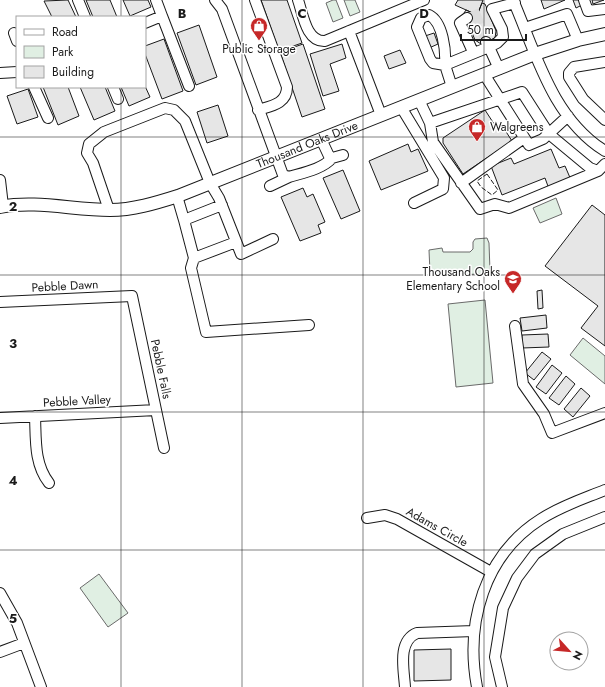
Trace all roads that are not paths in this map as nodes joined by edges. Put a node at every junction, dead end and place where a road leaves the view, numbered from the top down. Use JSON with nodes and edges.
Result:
{"nodes":[{"id":1,"x":78,"y":0,"type":"edge"},
{"id":2,"x":156,"y":0,"type":"edge"},
{"id":3,"x":216,"y":0,"type":"edge"},
{"id":4,"x":256,"y":0,"type":"edge"},
{"id":5,"x":298,"y":0,"type":"edge"},
{"id":6,"x":424,"y":0,"type":"edge"},
{"id":7,"x":584,"y":0,"type":"edge"},
{"id":8,"x":514,"y":2,"type":"edge"},
{"id":9,"x":605,"y":9,"type":"edge"},
{"id":10,"x":85,"y":16,"type":"edge"},
{"id":11,"x":162,"y":16,"type":"junction"},
{"id":12,"x":466,"y":18,"type":"dead end"},
{"id":13,"x":146,"y":23,"type":"edge"},
{"id":14,"x":525,"y":28,"type":"junction"},
{"id":15,"x":349,"y":31,"type":"junction"},
{"id":16,"x":605,"y":34,"type":"edge"},
{"id":17,"x":578,"y":40,"type":"junction"},
{"id":18,"x":487,"y":44,"type":"junction"},
{"id":19,"x":473,"y":52,"type":"junction"},
{"id":20,"x":535,"y":54,"type":"junction"},
{"id":21,"x":605,"y":62,"type":"edge"},
{"id":22,"x":499,"y":68,"type":"junction"},
{"id":23,"x":16,"y":72,"type":"edge"},
{"id":24,"x":0,"y":73,"type":"edge"},
{"id":25,"x":484,"y":74,"type":"junction"},
{"id":26,"x":189,"y":86,"type":"dead end"},
{"id":27,"x":452,"y":87,"type":"junction"},
{"id":28,"x":34,"y":88,"type":"edge"},
{"id":29,"x":113,"y":88,"type":"edge"},
{"id":30,"x":499,"y":98,"type":"junction"},
{"id":31,"x":118,"y":99,"type":"dead end"},
{"id":32,"x":419,"y":100,"type":"junction"},
{"id":33,"x":401,"y":107,"type":"junction"},
{"id":34,"x":258,"y":110,"type":"junction"},
{"id":35,"x":381,"y":115,"type":"junction"},
{"id":36,"x":568,"y":116,"type":"junction"},
{"id":37,"x":48,"y":118,"type":"dead end"},
{"id":38,"x":605,"y":120,"type":"edge"},
{"id":39,"x":430,"y":123,"type":"junction"},
{"id":40,"x":549,"y":134,"type":"junction"},
{"id":41,"x":524,"y":138,"type":"junction"},
{"id":42,"x":321,"y":139,"type":"junction"},
{"id":43,"x":605,"y":151,"type":"edge"},
{"id":44,"x":343,"y":155,"type":"dead end"},
{"id":45,"x":276,"y":157,"type":"junction"},
{"id":46,"x":332,"y":158,"type":"junction"},
{"id":47,"x":602,"y":167,"type":"edge"},
{"id":48,"x":289,"y":177,"type":"junction"},
{"id":49,"x":0,"y":180,"type":"edge"},
{"id":50,"x":210,"y":183,"type":"junction"},
{"id":51,"x":461,"y":183,"type":"junction"},
{"id":52,"x":270,"y":186,"type":"dead end"},
{"id":53,"x":177,"y":196,"type":"junction"},
{"id":54,"x":414,"y":202,"type":"dead end"},
{"id":55,"x":222,"y":205,"type":"junction"},
{"id":56,"x":2,"y":207,"type":"edge"},
{"id":57,"x":109,"y":210,"type":"junction"},
{"id":58,"x":184,"y":220,"type":"junction"},
{"id":59,"x":273,"y":239,"type":"dead end"},
{"id":60,"x":236,"y":242,"type":"junction"},
{"id":61,"x":194,"y":258,"type":"junction"},
{"id":62,"x":132,"y":296,"type":"joint"},
{"id":63,"x":0,"y":302,"type":"edge"},
{"id":64,"x":309,"y":325,"type":"dead end"},
{"id":65,"x":515,"y":326,"type":"dead end"},
{"id":66,"x":156,"y":410,"type":"junction"},
{"id":67,"x":605,"y":413,"type":"edge"},
{"id":68,"x":35,"y":416,"type":"junction"},
{"id":69,"x":0,"y":418,"type":"edge"},
{"id":70,"x":164,"y":448,"type":"dead end"},
{"id":71,"x":49,"y":483,"type":"dead end"},
{"id":72,"x":605,"y":490,"type":"edge"},
{"id":73,"x":605,"y":517,"type":"edge"},
{"id":74,"x":367,"y":518,"type":"dead end"},
{"id":75,"x":491,"y":572,"type":"junction"},
{"id":76,"x":0,"y":593,"type":"edge"},
{"id":77,"x":474,"y":631,"type":"junction"},
{"id":78,"x":24,"y":643,"type":"junction"},
{"id":79,"x":0,"y":652,"type":"edge"},
{"id":80,"x":41,"y":687,"type":"edge"},
{"id":81,"x":405,"y":687,"type":"edge"},
{"id":82,"x":477,"y":687,"type":"edge"},
{"id":83,"x":502,"y":687,"type":"edge"}],
"edges":[{"from":1,"to":10,"type":"street"},
{"from":2,"to":11,"type":"street"},
{"from":3,"to":34,"type":"street"},
{"from":4,"to":34,"type":"street"},
{"from":5,"to":15,"type":"street"},
{"from":6,"to":15,"type":"street"},
{"from":7,"to":9,"type":"street"},
{"from":8,"to":14,"type":"street"},
{"from":8,"to":18,"type":"street"},
{"from":11,"to":13,"type":"street"},
{"from":11,"to":26,"type":"street"},
{"from":12,"to":19,"type":"street"},
{"from":14,"to":17,"type":"street"},
{"from":14,"to":20,"type":"street"},
{"from":15,"to":35,"type":"street"},
{"from":16,"to":17,"type":"main road","name":"Thousand Oaks Drive"},
{"from":17,"to":20,"type":"main road","name":"Thousand Oaks Drive"},
{"from":18,"to":19,"type":"street"},
{"from":18,"to":22,"type":"street"},
{"from":19,"to":27,"type":"street"},
{"from":20,"to":22,"type":"main road","name":"Thousand Oaks Drive"},
{"from":20,"to":36,"type":"street"},
{"from":21,"to":38,"type":"street"},
{"from":22,"to":25,"type":"main road","name":"Thousand Oaks Drive"},
{"from":23,"to":24,"type":"street"},
{"from":25,"to":27,"type":"main road","name":"Thousand Oaks Drive"},
{"from":25,"to":30,"type":"street"},
{"from":27,"to":32,"type":"main road","name":"Thousand Oaks Drive"},
{"from":28,"to":37,"type":"street"},
{"from":29,"to":31,"type":"street"},
{"from":30,"to":39,"type":"street"},
{"from":30,"to":40,"type":"street"},
{"from":30,"to":41,"type":"street"},
{"from":32,"to":33,"type":"main road","name":"Thousand Oaks Drive"},
{"from":32,"to":39,"type":"street"},
{"from":33,"to":35,"type":"main road","name":"Thousand Oaks Drive"},
{"from":33,"to":54,"type":"street"},
{"from":34,"to":45,"type":"street"},
{"from":35,"to":42,"type":"main road","name":"Thousand Oaks Drive"},
{"from":36,"to":40,"type":"street"},
{"from":36,"to":43,"type":"street"},
{"from":39,"to":51,"type":"street"},
{"from":40,"to":41,"type":"street"},
{"from":40,"to":47,"type":"street"},
{"from":41,"to":51,"type":"street"},
{"from":42,"to":45,"type":"main road","name":"Thousand Oaks Drive"},
{"from":42,"to":46,"type":"street"},
{"from":44,"to":46,"type":"street"},
{"from":45,"to":48,"type":"street"},
{"from":45,"to":50,"type":"main road","name":"Thousand Oaks Drive"},
{"from":46,"to":48,"type":"street"},
{"from":47,"to":51,"type":"street"},
{"from":48,"to":52,"type":"street"},
{"from":49,"to":56,"type":"street"},
{"from":50,"to":53,"type":"main road","name":"Thousand Oaks Drive"},
{"from":50,"to":55,"type":"street"},
{"from":50,"to":57,"type":"street"},
{"from":53,"to":57,"type":"main road","name":"Thousand Oaks Drive"},
{"from":53,"to":58,"type":"street"},
{"from":55,"to":58,"type":"street"},
{"from":55,"to":60,"type":"street"},
{"from":56,"to":57,"type":"main road","name":"Thousand Oaks Drive"},
{"from":58,"to":61,"type":"street"},
{"from":59,"to":60,"type":"street"},
{"from":60,"to":61,"type":"street"},
{"from":61,"to":64,"type":"street"},
{"from":62,"to":63,"type":"street","name":"Pebble Dawn"},
{"from":62,"to":66,"type":"street","name":"Pebble Falls"},
{"from":65,"to":67,"type":"street"},
{"from":66,"to":68,"type":"street","name":"Pebble Valley"},
{"from":66,"to":70,"type":"street","name":"Pebble Falls"},
{"from":68,"to":69,"type":"street","name":"Pebble Valley"},
{"from":68,"to":71,"type":"street"},
{"from":72,"to":75,"type":"street"},
{"from":73,"to":83,"type":"street"},
{"from":74,"to":75,"type":"street","name":"Adams Circle"},
{"from":75,"to":77,"type":"street"},
{"from":76,"to":78,"type":"street"},
{"from":77,"to":81,"type":"street"},
{"from":77,"to":82,"type":"street"},
{"from":78,"to":79,"type":"street"},
{"from":78,"to":80,"type":"street"}]}
